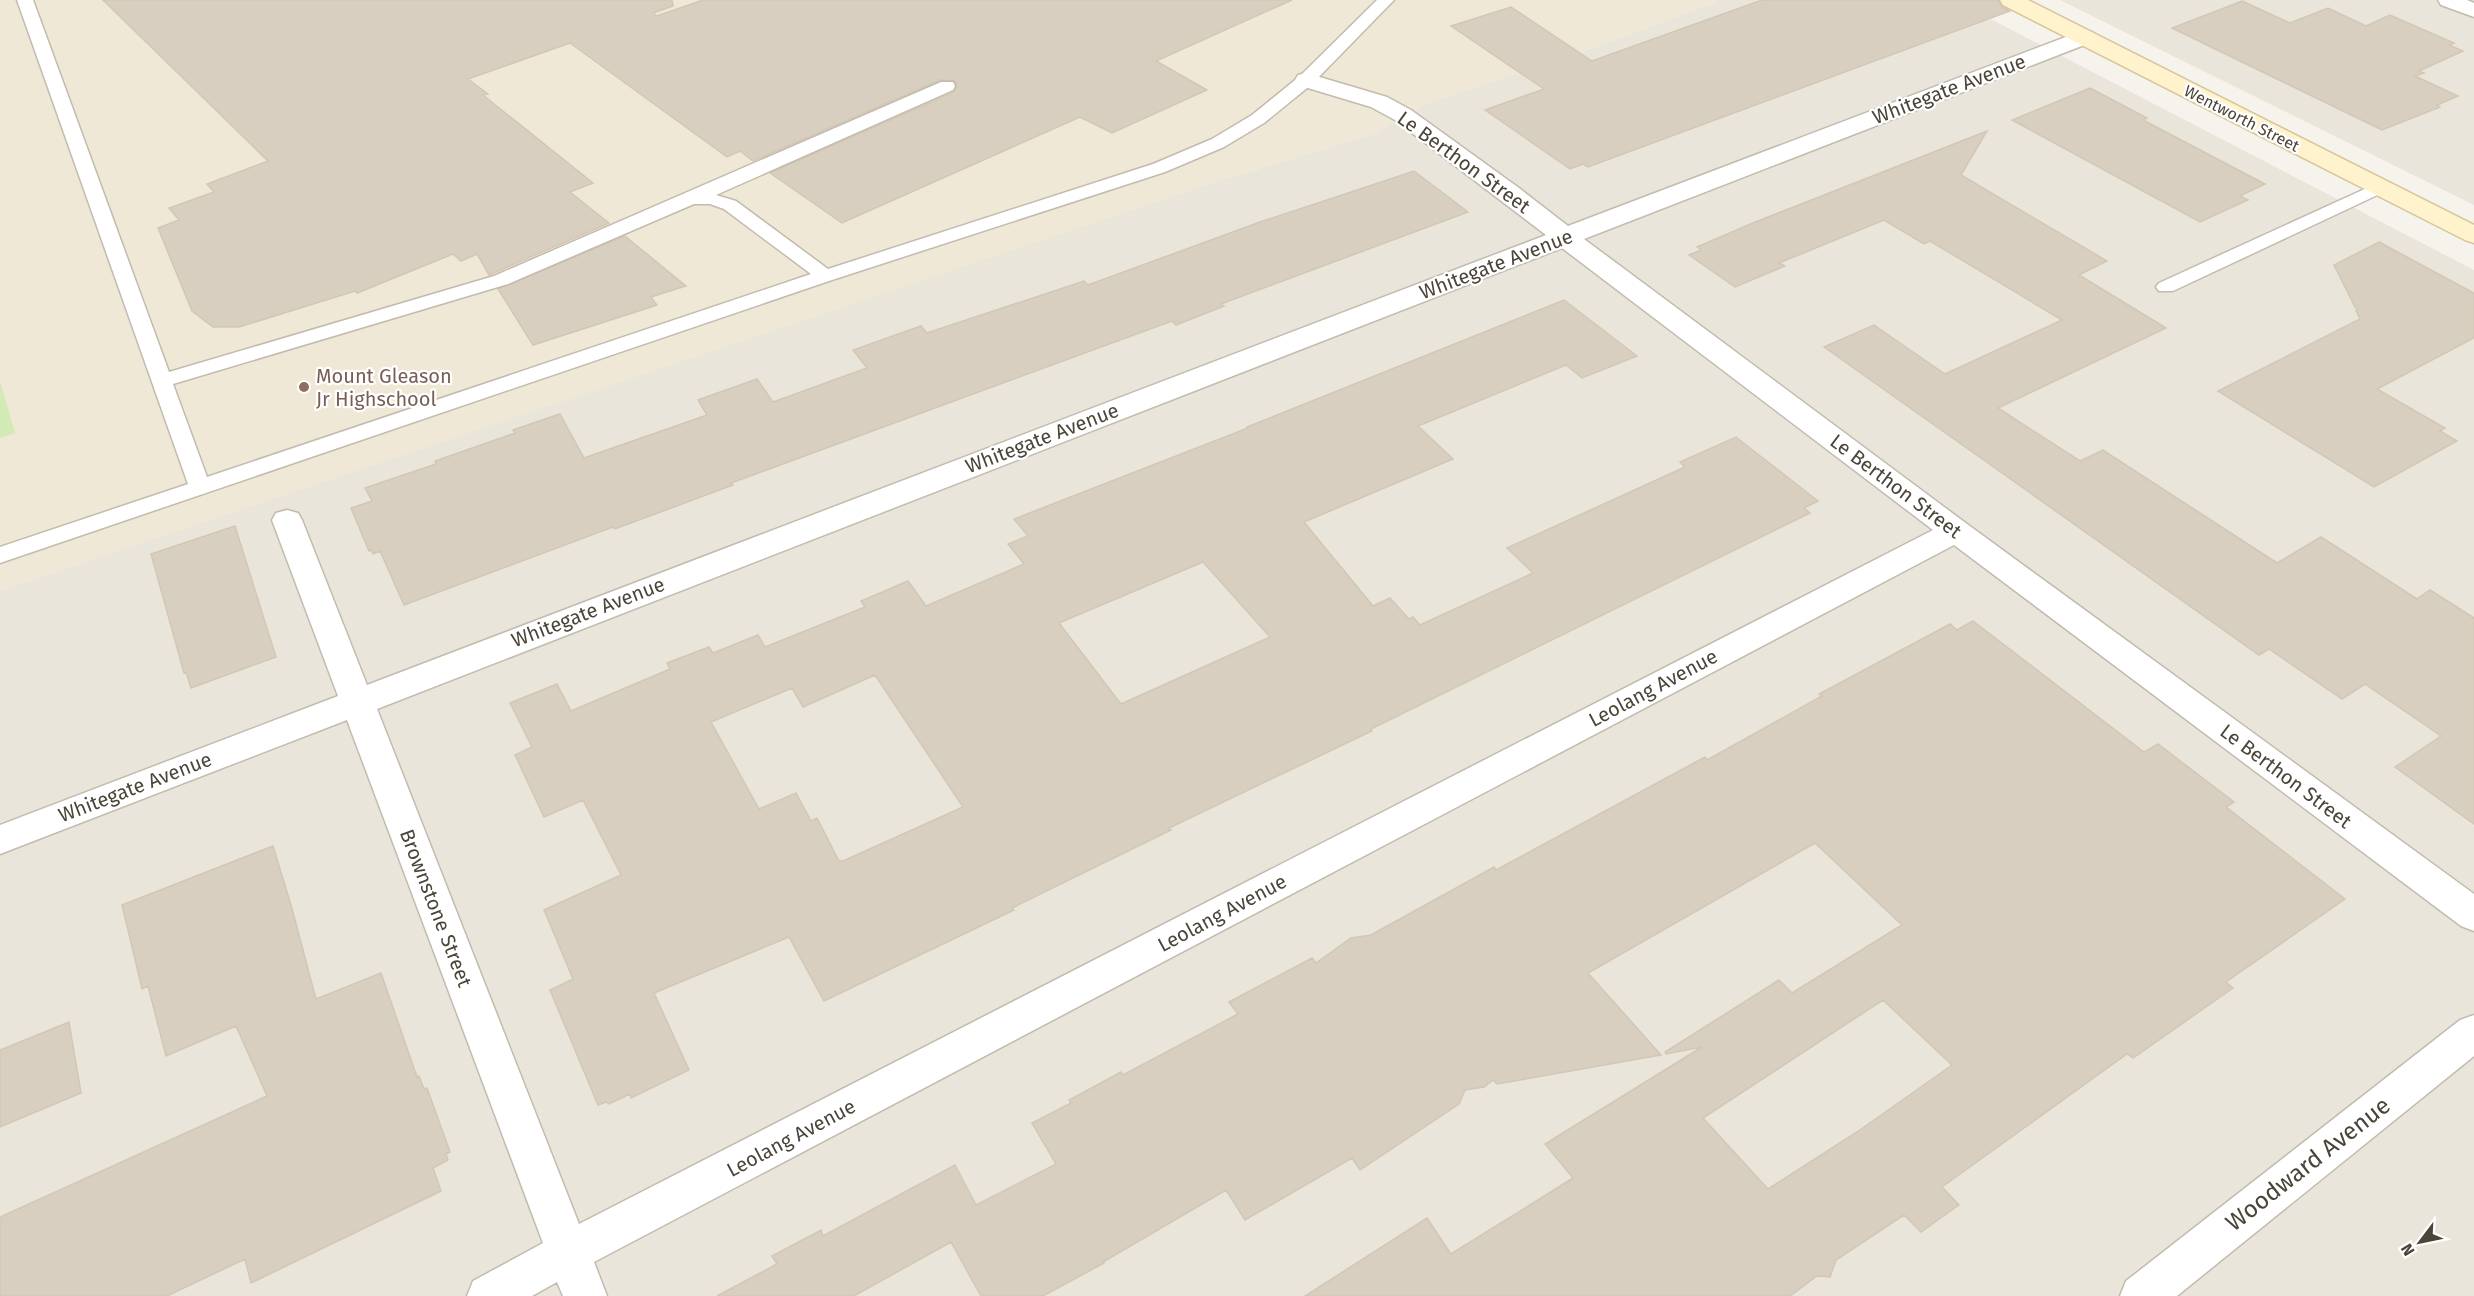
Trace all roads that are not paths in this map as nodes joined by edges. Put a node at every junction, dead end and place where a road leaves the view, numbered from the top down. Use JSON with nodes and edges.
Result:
{"nodes":[{"id":1,"x":25,"y":0,"type":"edge"},
{"id":2,"x":1386,"y":0,"type":"edge"},
{"id":3,"x":2011,"y":0,"type":"edge"},
{"id":4,"x":2449,"y":0,"type":"edge"},
{"id":5,"x":2474,"y":11,"type":"edge"},
{"id":6,"x":2084,"y":37,"type":"junction"},
{"id":7,"x":1306,"y":80,"type":"junction"},
{"id":8,"x":947,"y":86,"type":"dead end"},
{"id":9,"x":2380,"y":187,"type":"junction"},
{"id":10,"x":691,"y":199,"type":"junction"},
{"id":11,"x":2474,"y":235,"type":"edge"},
{"id":12,"x":1564,"y":237,"type":"junction"},
{"id":13,"x":825,"y":276,"type":"junction"},
{"id":14,"x":2166,"y":287,"type":"dead end"},
{"id":15,"x":161,"y":381,"type":"junction"},
{"id":16,"x":200,"y":487,"type":"junction"},
{"id":17,"x":287,"y":520,"type":"dead end"},
{"id":18,"x":1956,"y":531,"type":"junction"},
{"id":19,"x":0,"y":555,"type":"edge"},
{"id":20,"x":357,"y":701,"type":"junction"},
{"id":21,"x":0,"y":840,"type":"edge"},
{"id":22,"x":2474,"y":915,"type":"edge"},
{"id":23,"x":2474,"y":1032,"type":"edge"},
{"id":24,"x":569,"y":1252,"type":"junction"},
{"id":25,"x":489,"y":1296,"type":"edge"},
{"id":26,"x":585,"y":1296,"type":"edge"},
{"id":27,"x":2142,"y":1296,"type":"edge"}],
"edges":[{"from":1,"to":15,"type":"lane"},
{"from":2,"to":7,"type":"lane"},
{"from":3,"to":6,"type":"street","name":"Wentworth Street"},
{"from":4,"to":5,"type":"street"},
{"from":6,"to":9,"type":"street","name":"Wentworth Street"},
{"from":6,"to":12,"type":"street","name":"Whitegate Avenue"},
{"from":7,"to":12,"type":"street","name":"Le Berthon Street"},
{"from":7,"to":13,"type":"lane"},
{"from":8,"to":10,"type":"lane"},
{"from":9,"to":11,"type":"street","name":"Wentworth Street"},
{"from":9,"to":14,"type":"lane"},
{"from":10,"to":13,"type":"lane"},
{"from":10,"to":15,"type":"lane"},
{"from":12,"to":18,"type":"street","name":"Le Berthon Street"},
{"from":12,"to":20,"type":"street","name":"Whitegate Avenue"},
{"from":13,"to":16,"type":"lane"},
{"from":15,"to":16,"type":"lane"},
{"from":16,"to":19,"type":"lane"},
{"from":17,"to":20,"type":"street","name":"Brownstone Street"},
{"from":18,"to":22,"type":"street","name":"Le Berthon Street"},
{"from":18,"to":24,"type":"street","name":"Leolang Avenue"},
{"from":20,"to":21,"type":"street","name":"Whitegate Avenue"},
{"from":20,"to":24,"type":"street","name":"Brownstone Street"},
{"from":23,"to":27,"type":"street","name":"Woodward Avenue"},
{"from":24,"to":25,"type":"street","name":"Leolang Avenue"},
{"from":24,"to":26,"type":"street","name":"Brownstone Street"}]}
